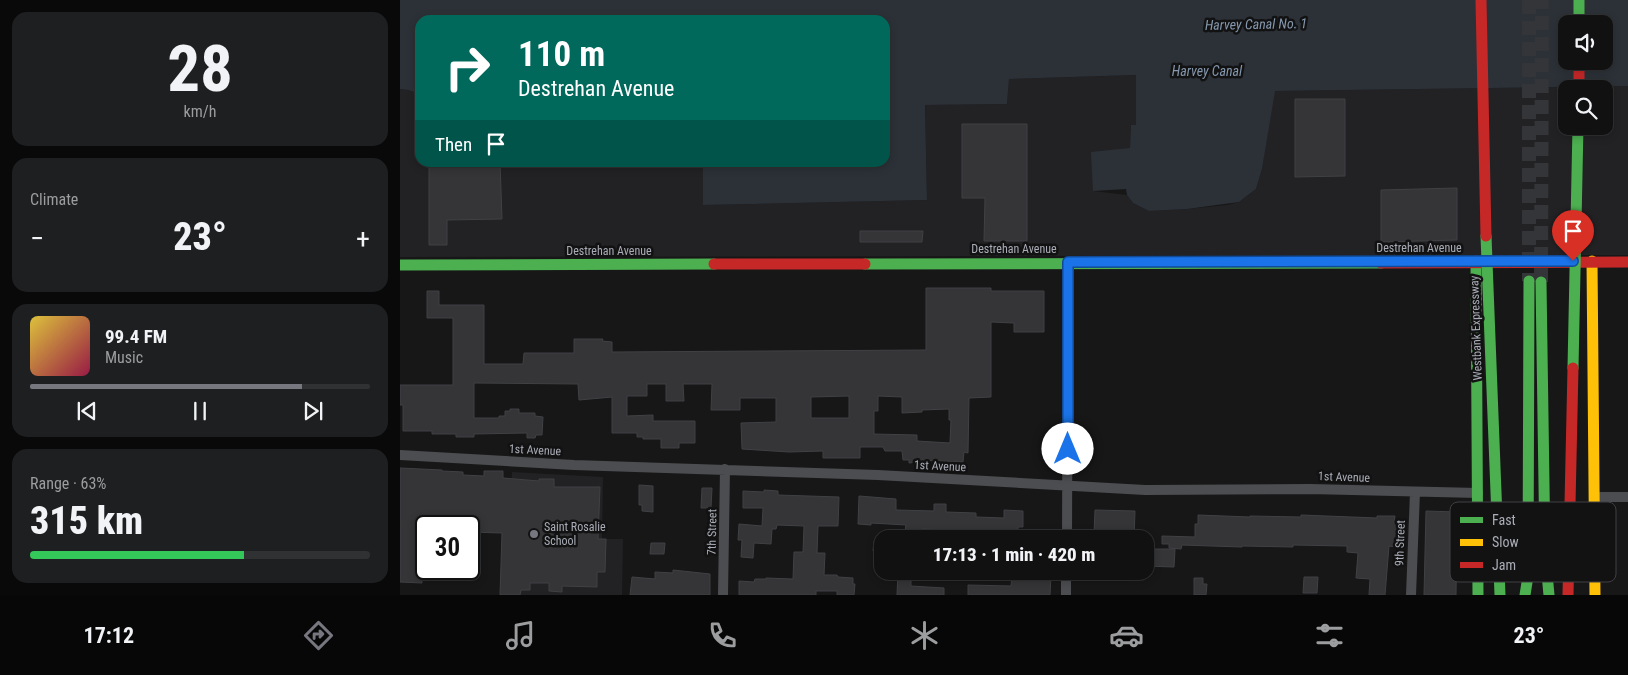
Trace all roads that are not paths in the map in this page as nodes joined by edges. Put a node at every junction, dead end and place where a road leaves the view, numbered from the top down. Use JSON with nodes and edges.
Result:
{"nodes":[{"id":1,"x":1481,"y":0,"type":"edge"},
{"id":2,"x":1579,"y":0,"type":"edge"},
{"id":3,"x":1579,"y":15,"type":"edge"},
{"id":4,"x":1578,"y":135,"type":"edge"},
{"id":5,"x":1476,"y":261,"type":"junction"},
{"id":6,"x":1592,"y":261,"type":"junction"},
{"id":7,"x":1068,"y":262,"type":"junction"},
{"id":8,"x":1628,"y":262,"type":"edge"},
{"id":9,"x":400,"y":265,"type":"edge"},
{"id":10,"x":1529,"y":282,"type":"tunnel mouth"},
{"id":11,"x":1541,"y":282,"type":"tunnel mouth"},
{"id":12,"x":400,"y":454,"type":"edge"},
{"id":13,"x":725,"y":469,"type":"junction"},
{"id":14,"x":1068,"y":486,"type":"junction"},
{"id":15,"x":1414,"y":492,"type":"junction"},
{"id":16,"x":1478,"y":493,"type":"junction"},
{"id":17,"x":1596,"y":497,"type":"junction"},
{"id":18,"x":1628,"y":497,"type":"edge"},
{"id":19,"x":1478,"y":502,"type":"edge"},
{"id":20,"x":1496,"y":502,"type":"edge"},
{"id":21,"x":1528,"y":502,"type":"edge"},
{"id":22,"x":1545,"y":502,"type":"edge"},
{"id":23,"x":1570,"y":502,"type":"edge"},
{"id":24,"x":1596,"y":502,"type":"edge"},
{"id":25,"x":1067,"y":530,"type":"edge"},
{"id":26,"x":1066,"y":580,"type":"edge"},
{"id":27,"x":1478,"y":582,"type":"edge"},
{"id":28,"x":1499,"y":582,"type":"edge"},
{"id":29,"x":1527,"y":582,"type":"edge"},
{"id":30,"x":1548,"y":582,"type":"edge"},
{"id":31,"x":1568,"y":582,"type":"edge"},
{"id":32,"x":1595,"y":582,"type":"edge"},
{"id":33,"x":723,"y":595,"type":"edge"},
{"id":34,"x":1066,"y":595,"type":"edge"},
{"id":35,"x":1412,"y":595,"type":"edge"},
{"id":36,"x":1478,"y":595,"type":"edge"},
{"id":37,"x":1500,"y":595,"type":"edge"},
{"id":38,"x":1525,"y":595,"type":"edge"},
{"id":39,"x":1549,"y":595,"type":"edge"},
{"id":40,"x":1568,"y":595,"type":"edge"},
{"id":41,"x":1595,"y":595,"type":"edge"}],
"edges":[{"from":1,"to":20,"type":"main road","name":"Westbank Expressway","bridge":true},
{"from":2,"to":3,"type":"main road"},
{"from":4,"to":23,"type":"main road","bridge":true},
{"from":5,"to":6,"type":"main road","name":"Destrehan Avenue"},
{"from":5,"to":7,"type":"main road","name":"Destrehan Avenue"},
{"from":5,"to":16,"type":"main road","name":"Westbank Expressway"},
{"from":6,"to":8,"type":"main road","name":"Destrehan Avenue"},
{"from":6,"to":17,"type":"main road"},
{"from":7,"to":9,"type":"main road","name":"Destrehan Avenue"},
{"from":7,"to":14,"type":"street"},
{"from":10,"to":21,"type":"main road"},
{"from":11,"to":22,"type":"main road"},
{"from":12,"to":13,"type":"street","name":"1st Avenue"},
{"from":13,"to":14,"type":"street","name":"1st Avenue"},
{"from":13,"to":33,"type":"street","name":"7th Street"},
{"from":14,"to":15,"type":"street","name":"1st Avenue"},
{"from":14,"to":25,"type":"street"},
{"from":15,"to":16,"type":"street","name":"1st Avenue"},
{"from":15,"to":35,"type":"street","name":"9th Street"},
{"from":16,"to":19,"type":"main road","name":"Westbank Expressway"},
{"from":17,"to":18,"type":"street"},
{"from":17,"to":24,"type":"main road"},
{"from":26,"to":34,"type":"street"},
{"from":27,"to":36,"type":"main road","name":"Westbank Expressway"},
{"from":28,"to":37,"type":"main road","name":"Westbank Expressway","bridge":true},
{"from":29,"to":38,"type":"main road"},
{"from":30,"to":39,"type":"main road"},
{"from":31,"to":40,"type":"main road","bridge":true},
{"from":32,"to":41,"type":"main road"}]}
